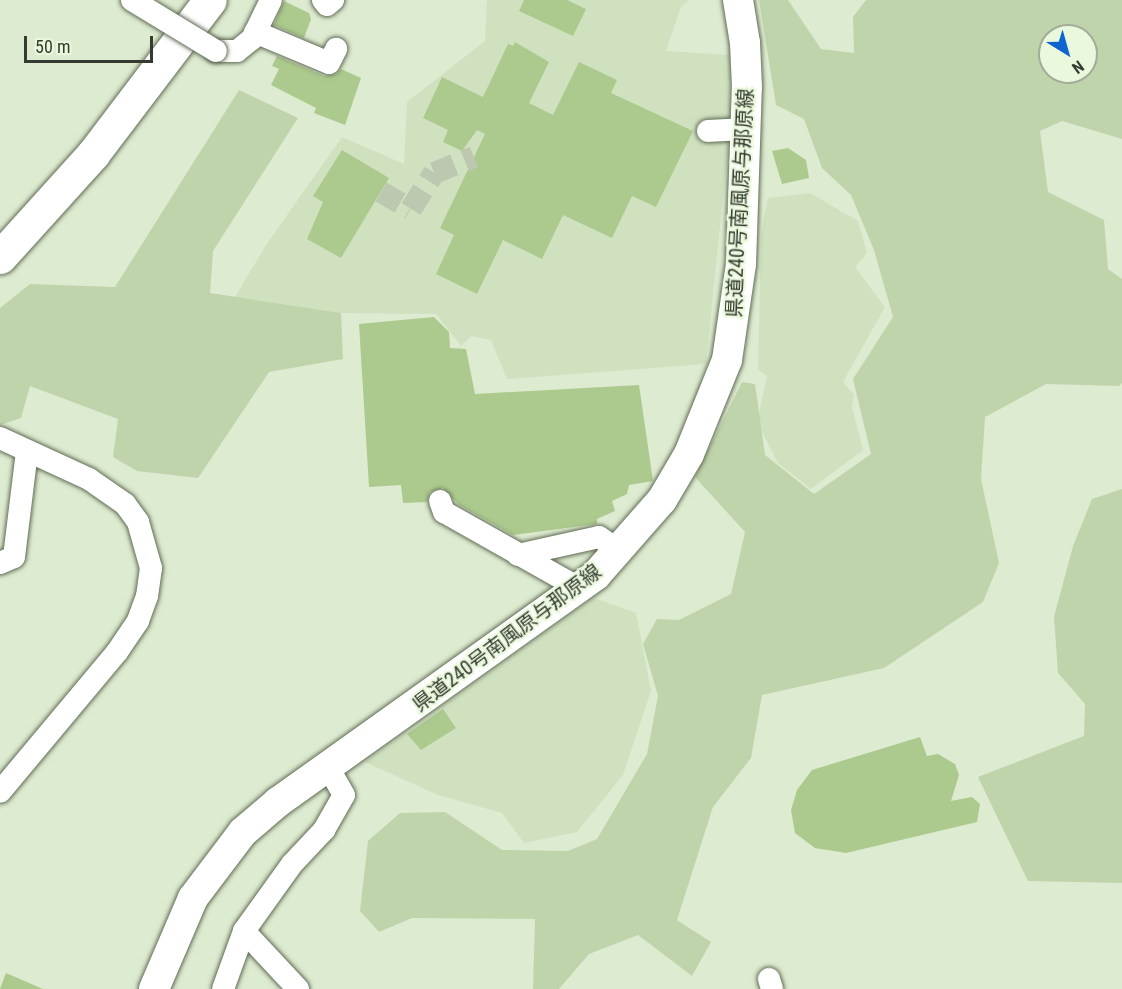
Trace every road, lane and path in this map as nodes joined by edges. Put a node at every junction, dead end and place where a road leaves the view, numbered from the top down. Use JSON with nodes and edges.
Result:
{"nodes":[{"id":1,"x":132,"y":0,"type":"edge"},
{"id":2,"x":210,"y":0,"type":"edge"},
{"id":3,"x":271,"y":0,"type":"edge"},
{"id":4,"x":323,"y":0,"type":"edge"},
{"id":5,"x":333,"y":0,"type":"edge"},
{"id":6,"x":738,"y":0,"type":"edge"},
{"id":7,"x":255,"y":32,"type":"junction"},
{"id":8,"x":336,"y":49,"type":"dead end"},
{"id":9,"x":747,"y":129,"type":"junction"},
{"id":10,"x":708,"y":131,"type":"dead end"},
{"id":11,"x":0,"y":257,"type":"edge"},
{"id":12,"x":0,"y":438,"type":"edge"},
{"id":13,"x":27,"y":451,"type":"junction"},
{"id":14,"x":440,"y":501,"type":"dead end"},
{"id":15,"x":620,"y":551,"type":"junction"},
{"id":16,"x":518,"y":555,"type":"junction"},
{"id":17,"x":0,"y":563,"type":"edge"},
{"id":18,"x":579,"y":588,"type":"junction"},
{"id":19,"x":328,"y":767,"type":"junction"},
{"id":20,"x":0,"y":792,"type":"edge"},
{"id":21,"x":244,"y":931,"type":"junction"},
{"id":22,"x":154,"y":989,"type":"edge"},
{"id":23,"x":223,"y":989,"type":"edge"},
{"id":24,"x":298,"y":989,"type":"edge"}],
"edges":[{"from":1,"to":7,"type":"street","bridge":true},
{"from":2,"to":11,"type":"highway"},
{"from":3,"to":7,"type":"street"},
{"from":4,"to":5,"type":"street"},
{"from":6,"to":9,"type":"main road","name":"県道240号南風原与那原線"},
{"from":7,"to":8,"type":"street"},
{"from":9,"to":10,"type":"street"},
{"from":9,"to":15,"type":"main road","name":"県道240号南風原与那原線"},
{"from":12,"to":13,"type":"street"},
{"from":13,"to":17,"type":"street"},
{"from":13,"to":20,"type":"street"},
{"from":14,"to":16,"type":"street"},
{"from":15,"to":16,"type":"street"},
{"from":15,"to":18,"type":"main road","name":"県道240号南風原与那原線"},
{"from":16,"to":18,"type":"street"},
{"from":18,"to":19,"type":"main road","name":"県道240号南風原与那原線"},
{"from":19,"to":21,"type":"street"},
{"from":19,"to":22,"type":"main road","name":"県道240号南風原与那原線"},
{"from":21,"to":23,"type":"street"},
{"from":21,"to":24,"type":"street"}]}
